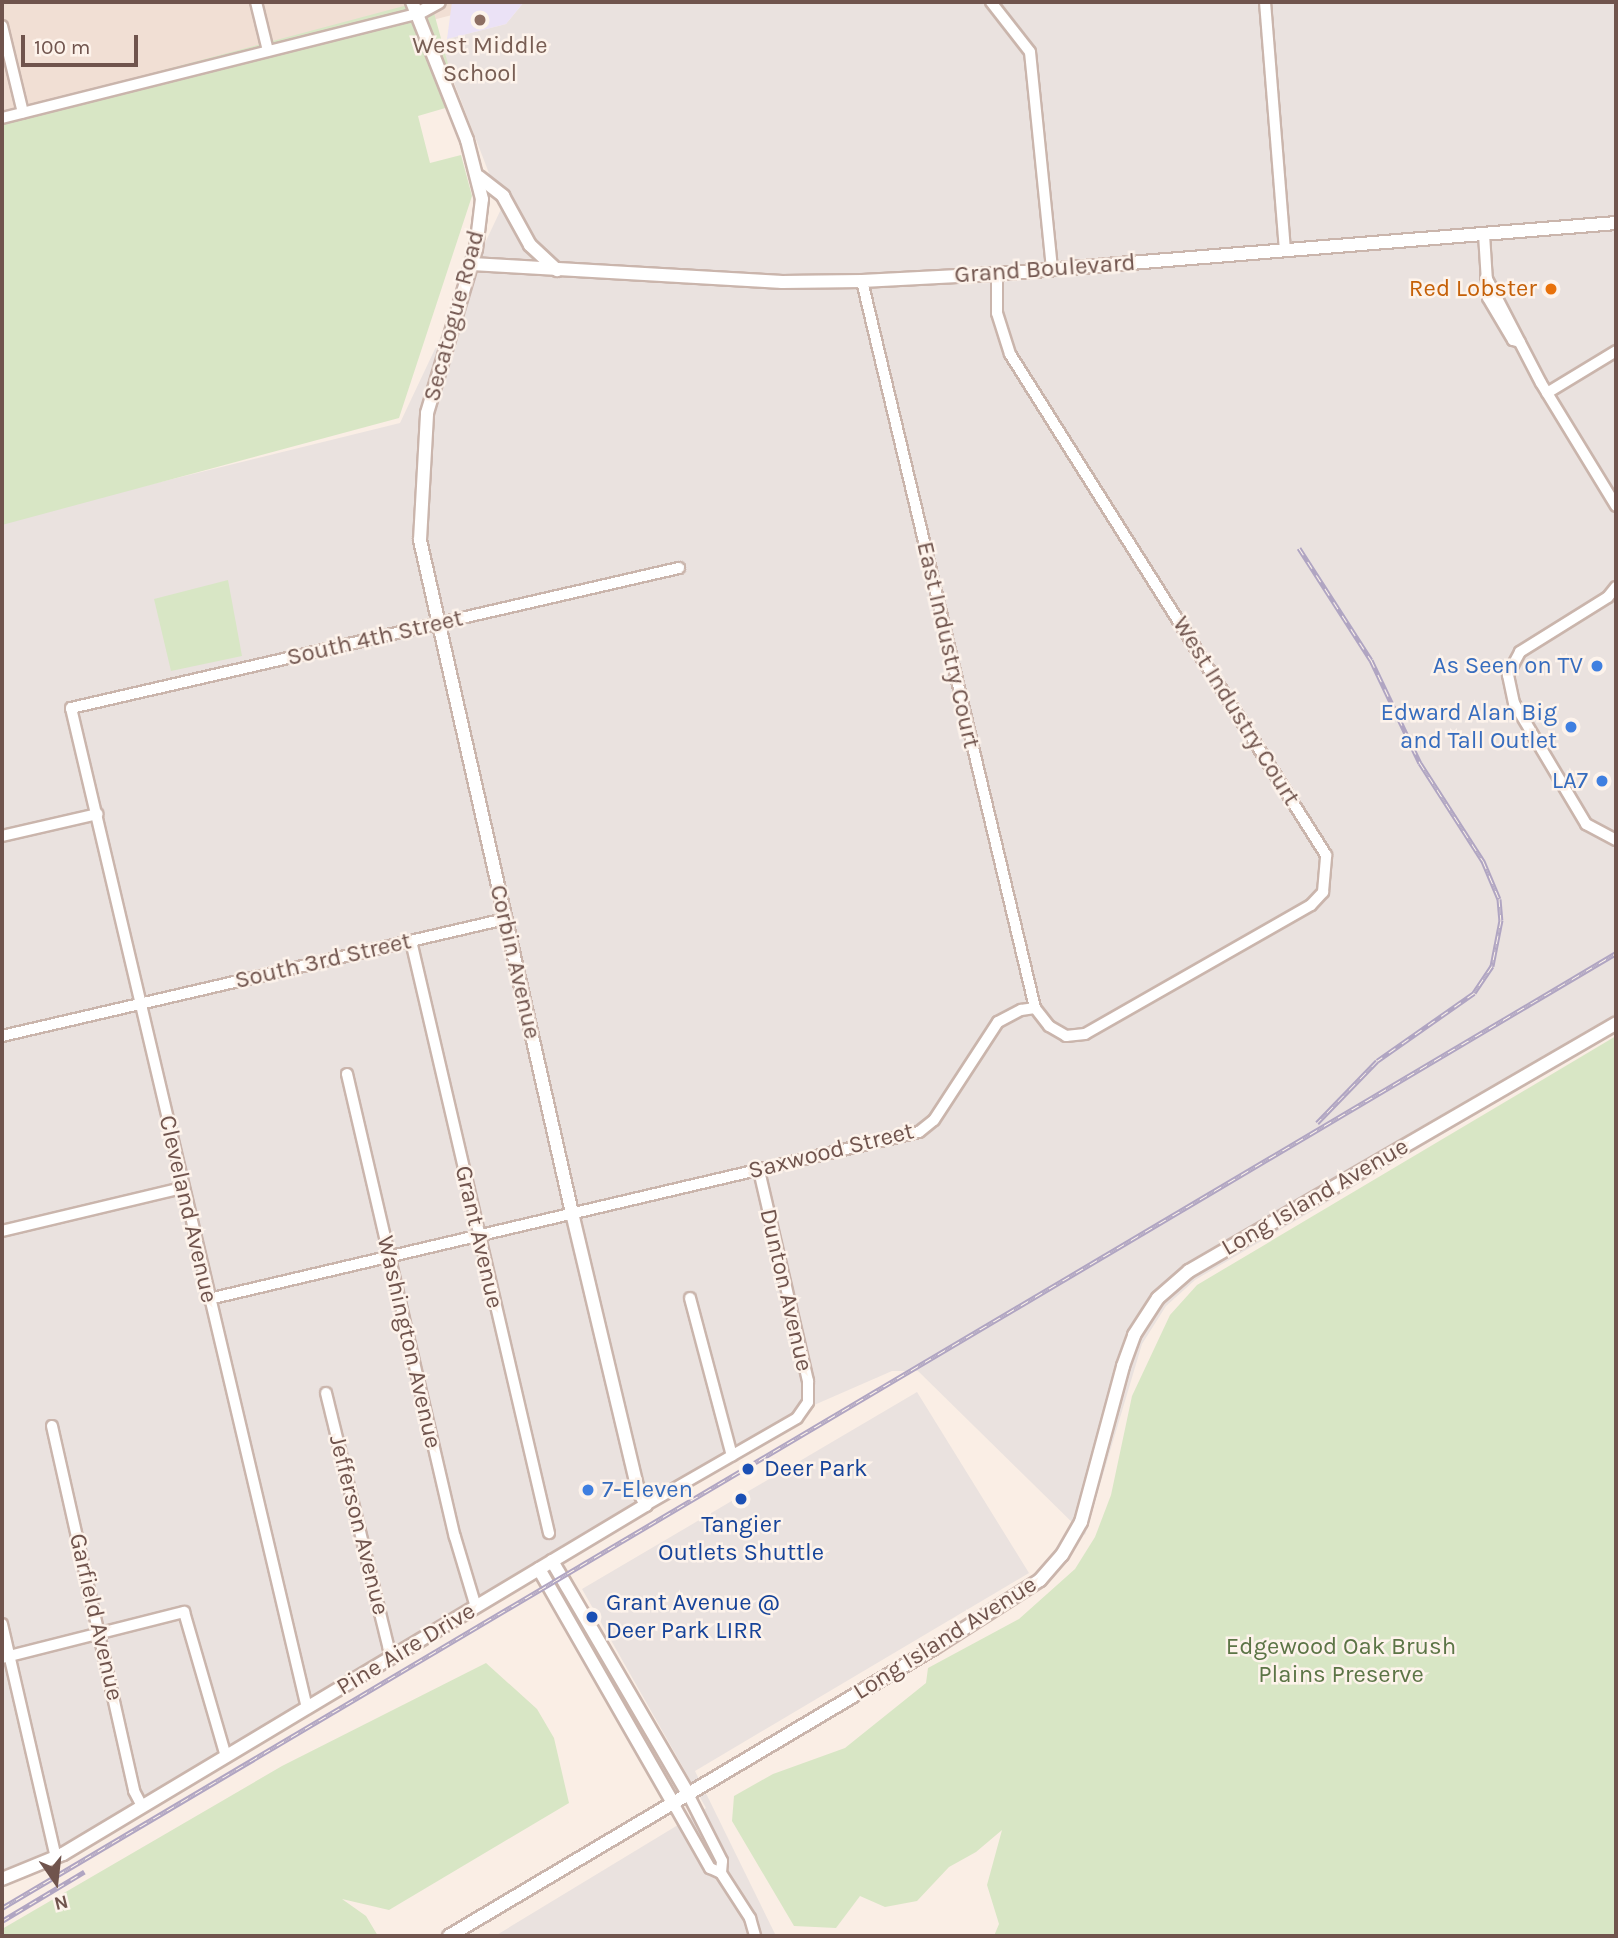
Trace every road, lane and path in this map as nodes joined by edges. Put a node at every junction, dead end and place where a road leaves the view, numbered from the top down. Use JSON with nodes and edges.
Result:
{"nodes":[{"id":1,"x":256,"y":2,"type":"edge"},
{"id":2,"x":412,"y":2,"type":"edge"},
{"id":3,"x":439,"y":2,"type":"edge"},
{"id":4,"x":991,"y":2,"type":"edge"},
{"id":5,"x":1265,"y":2,"type":"edge"},
{"id":6,"x":417,"y":15,"type":"junction"},
{"id":7,"x":2,"y":26,"type":"edge"},
{"id":8,"x":268,"y":51,"type":"junction"},
{"id":9,"x":23,"y":113,"type":"junction"},
{"id":10,"x":2,"y":118,"type":"edge"},
{"id":11,"x":479,"y":177,"type":"junction"},
{"id":12,"x":1616,"y":223,"type":"edge"},
{"id":13,"x":1484,"y":234,"type":"junction"},
{"id":14,"x":1284,"y":250,"type":"junction"},
{"id":15,"x":472,"y":264,"type":"junction"},
{"id":16,"x":1052,"y":269,"type":"junction"},
{"id":17,"x":557,"y":270,"type":"junction"},
{"id":18,"x":997,"y":274,"type":"junction"},
{"id":19,"x":862,"y":281,"type":"junction"},
{"id":20,"x":1616,"y":351,"type":"edge"},
{"id":21,"x":1547,"y":393,"type":"junction"},
{"id":22,"x":427,"y":413,"type":"joint"},
{"id":23,"x":1616,"y":506,"type":"edge"},
{"id":24,"x":679,"y":568,"type":"dead end"},
{"id":25,"x":1616,"y":587,"type":"edge"},
{"id":26,"x":436,"y":625,"type":"junction"},
{"id":27,"x":71,"y":708,"type":"joint"},
{"id":28,"x":97,"y":814,"type":"junction"},
{"id":29,"x":2,"y":836,"type":"edge"},
{"id":30,"x":1616,"y":840,"type":"edge"},
{"id":31,"x":505,"y":919,"type":"junction"},
{"id":32,"x":411,"y":941,"type":"junction"},
{"id":33,"x":140,"y":1003,"type":"junction"},
{"id":34,"x":1035,"y":1008,"type":"junction"},
{"id":35,"x":1616,"y":1023,"type":"edge"},
{"id":36,"x":2,"y":1036,"type":"edge"},
{"id":37,"x":347,"y":1074,"type":"dead end"},
{"id":38,"x":759,"y":1170,"type":"junction"},
{"id":39,"x":183,"y":1188,"type":"junction"},
{"id":40,"x":572,"y":1213,"type":"junction"},
{"id":41,"x":2,"y":1231,"type":"edge"},
{"id":42,"x":479,"y":1236,"type":"junction"},
{"id":43,"x":389,"y":1257,"type":"junction"},
{"id":44,"x":690,"y":1298,"type":"dead end"},
{"id":45,"x":209,"y":1299,"type":"junction"},
{"id":46,"x":326,"y":1392,"type":"dead end"},
{"id":47,"x":805,"y":1409,"type":"joint"},
{"id":48,"x":52,"y":1426,"type":"dead end"},
{"id":49,"x":732,"y":1457,"type":"junction"},
{"id":50,"x":646,"y":1506,"type":"junction"},
{"id":51,"x":549,"y":1532,"type":"dead end"},
{"id":52,"x":552,"y":1561,"type":"junction"},
{"id":53,"x":539,"y":1569,"type":"junction"},
{"id":54,"x":476,"y":1607,"type":"junction"},
{"id":55,"x":2,"y":1624,"type":"edge"},
{"id":56,"x":100,"y":1633,"type":"junction"},
{"id":57,"x":6,"y":1657,"type":"edge"},
{"id":58,"x":391,"y":1658,"type":"junction"},
{"id":59,"x":307,"y":1708,"type":"junction"},
{"id":60,"x":226,"y":1757,"type":"junction"},
{"id":61,"x":688,"y":1794,"type":"junction"},
{"id":62,"x":673,"y":1803,"type":"junction"},
{"id":63,"x":142,"y":1807,"type":"junction"},
{"id":64,"x":56,"y":1857,"type":"junction"},
{"id":65,"x":721,"y":1873,"type":"junction"},
{"id":66,"x":2,"y":1879,"type":"edge"},
{"id":67,"x":449,"y":1936,"type":"edge"},
{"id":68,"x":755,"y":1936,"type":"edge"}],
"edges":[{"from":1,"to":8,"type":"street"},
{"from":2,"to":6,"type":"street"},
{"from":3,"to":6,"type":"street"},
{"from":4,"to":16,"type":"street"},
{"from":5,"to":14,"type":"street"},
{"from":6,"to":8,"type":"street"},
{"from":6,"to":11,"type":"street"},
{"from":7,"to":9,"type":"street"},
{"from":8,"to":9,"type":"street"},
{"from":9,"to":10,"type":"street"},
{"from":11,"to":15,"type":"street","name":"Secatogue Road"},
{"from":11,"to":17,"type":"street"},
{"from":12,"to":13,"type":"street","name":"Grand Boulevard"},
{"from":13,"to":14,"type":"street","name":"Grand Boulevard"},
{"from":13,"to":21,"type":"street"},
{"from":14,"to":16,"type":"street","name":"Grand Boulevard"},
{"from":15,"to":17,"type":"street","name":"Grand Boulevard"},
{"from":15,"to":22,"type":"street","name":"Secatogue Road"},
{"from":16,"to":18,"type":"street","name":"Grand Boulevard"},
{"from":17,"to":19,"type":"street","name":"Grand Boulevard"},
{"from":18,"to":19,"type":"street","name":"Grand Boulevard"},
{"from":18,"to":34,"type":"street","name":"West Industry Court"},
{"from":19,"to":34,"type":"street","name":"East Industry Court"},
{"from":20,"to":21,"type":"street"},
{"from":21,"to":23,"type":"street"},
{"from":22,"to":26,"type":"street","name":"Corbin Avenue"},
{"from":24,"to":26,"type":"street","name":"South 4th Street"},
{"from":25,"to":30,"type":"street"},
{"from":26,"to":27,"type":"street","name":"South 4th Street"},
{"from":26,"to":31,"type":"street","name":"Corbin Avenue"},
{"from":27,"to":28,"type":"street","name":"Cleveland Avenue"},
{"from":28,"to":29,"type":"street"},
{"from":28,"to":33,"type":"street","name":"Cleveland Avenue"},
{"from":31,"to":32,"type":"street","name":"South 3rd Street"},
{"from":31,"to":40,"type":"street","name":"Corbin Avenue"},
{"from":32,"to":33,"type":"street","name":"South 3rd Street"},
{"from":32,"to":42,"type":"street","name":"Grant Avenue"},
{"from":33,"to":36,"type":"street","name":"South 3rd Street"},
{"from":33,"to":39,"type":"street","name":"Cleveland Avenue"},
{"from":34,"to":38,"type":"street","name":"Saxwood Street"},
{"from":35,"to":61,"type":"street","name":"Long Island Avenue"},
{"from":37,"to":43,"type":"street","name":"Washington Avenue"},
{"from":38,"to":40,"type":"street","name":"Saxwood Street"},
{"from":38,"to":47,"type":"street","name":"Dunton Avenue"},
{"from":39,"to":41,"type":"street"},
{"from":39,"to":45,"type":"street","name":"Cleveland Avenue"},
{"from":40,"to":42,"type":"street","name":"Saxwood Street"},
{"from":40,"to":50,"type":"street","name":"Corbin Avenue"},
{"from":42,"to":43,"type":"street","name":"Saxwood Street"},
{"from":42,"to":51,"type":"street","name":"Grant Avenue"},
{"from":43,"to":45,"type":"street","name":"Saxwood Street"},
{"from":43,"to":54,"type":"street","name":"Washington Avenue"},
{"from":44,"to":49,"type":"street"},
{"from":45,"to":59,"type":"street","name":"Cleveland Avenue"},
{"from":46,"to":58,"type":"street","name":"Jefferson Avenue"},
{"from":47,"to":49,"type":"street","name":"Pine Aire Drive"},
{"from":48,"to":56,"type":"street","name":"Garfield Avenue"},
{"from":49,"to":50,"type":"street","name":"Pine Aire Drive"},
{"from":50,"to":52,"type":"street","name":"Pine Aire Drive"},
{"from":52,"to":53,"type":"street","name":"Pine Aire Drive"},
{"from":52,"to":61,"type":"street"},
{"from":53,"to":54,"type":"street","name":"Pine Aire Drive"},
{"from":53,"to":62,"type":"street"},
{"from":54,"to":58,"type":"street","name":"Pine Aire Drive"},
{"from":55,"to":57,"type":"street"},
{"from":56,"to":57,"type":"street"},
{"from":56,"to":60,"type":"street"},
{"from":56,"to":63,"type":"street","name":"Garfield Avenue"},
{"from":57,"to":64,"type":"street"},
{"from":58,"to":59,"type":"street","name":"Pine Aire Drive"},
{"from":59,"to":60,"type":"street","name":"Pine Aire Drive"},
{"from":60,"to":63,"type":"street","name":"Pine Aire Drive"},
{"from":61,"to":62,"type":"street","name":"Long Island Avenue"},
{"from":61,"to":65,"type":"street"},
{"from":62,"to":65,"type":"street"},
{"from":62,"to":67,"type":"street","name":"Long Island Avenue"},
{"from":63,"to":64,"type":"street","name":"Pine Aire Drive"},
{"from":64,"to":66,"type":"street","name":"Pine Aire Drive"},
{"from":65,"to":68,"type":"street"}]}
